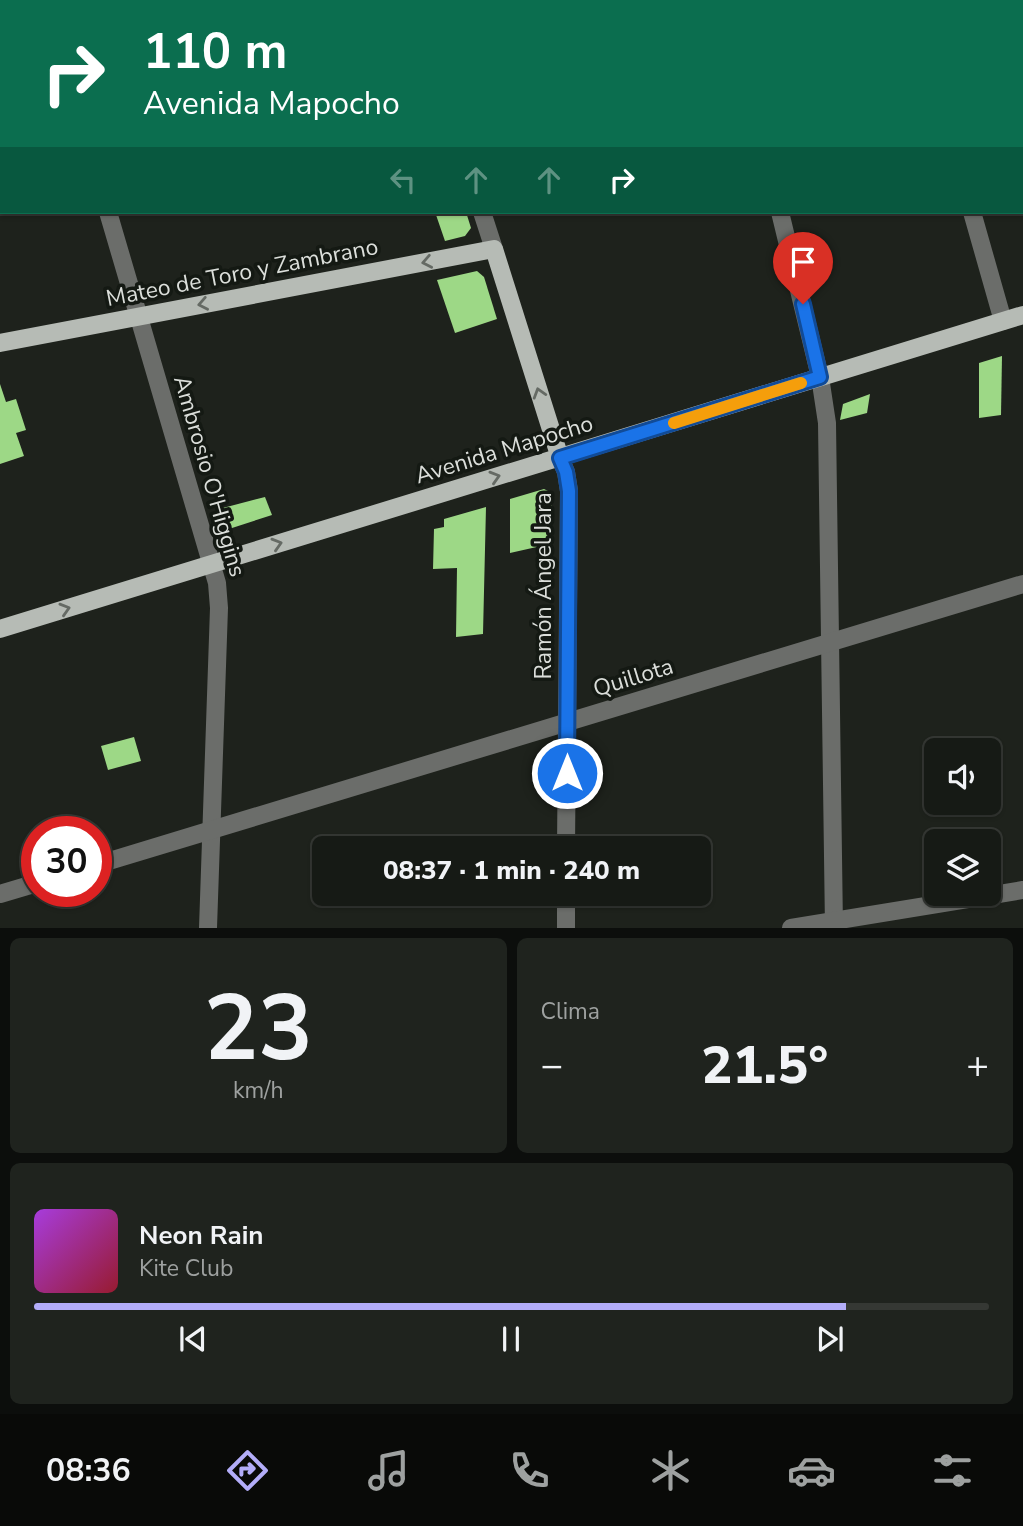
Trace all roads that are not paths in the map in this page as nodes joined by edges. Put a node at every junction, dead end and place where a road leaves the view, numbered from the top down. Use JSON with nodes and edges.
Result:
{"nodes":[{"id":1,"x":109,"y":214,"type":"edge"},
{"id":2,"x":483,"y":214,"type":"edge"},
{"id":3,"x":780,"y":214,"type":"edge"},
{"id":4,"x":973,"y":214,"type":"edge"},
{"id":5,"x":494,"y":249,"type":"junction"},
{"id":6,"x":1023,"y":315,"type":"edge"},
{"id":7,"x":139,"y":316,"type":"junction"},
{"id":8,"x":1003,"y":321,"type":"junction"},
{"id":9,"x":0,"y":342,"type":"edge"},
{"id":10,"x":820,"y":377,"type":"junction"},
{"id":11,"x":560,"y":458,"type":"junction"},
{"id":12,"x":212,"y":564,"type":"junction"},
{"id":13,"x":1023,"y":584,"type":"edge"},
{"id":14,"x":0,"y":629,"type":"edge"},
{"id":15,"x":830,"y":643,"type":"junction"},
{"id":16,"x":567,"y":723,"type":"junction"},
{"id":17,"x":211,"y":830,"type":"junction"},
{"id":18,"x":566,"y":836,"type":"edge"},
{"id":19,"x":112,"y":860,"type":"edge"},
{"id":20,"x":21,"y":888,"type":"edge"},
{"id":21,"x":1023,"y":890,"type":"edge"},
{"id":22,"x":0,"y":894,"type":"edge"},
{"id":23,"x":566,"y":906,"type":"edge"},
{"id":24,"x":834,"y":924,"type":"edge"},
{"id":25,"x":208,"y":928,"type":"edge"},
{"id":26,"x":566,"y":928,"type":"edge"},
{"id":27,"x":791,"y":928,"type":"edge"}],
"edges":[{"from":1,"to":7,"type":"street","name":"Ambrosio O'Higgins"},
{"from":2,"to":5,"type":"street","name":"Ramón Ángel Jara"},
{"from":3,"to":10,"type":"street"},
{"from":4,"to":8,"type":"street"},
{"from":5,"to":7,"type":"main road","name":"Mateo de Toro y Zambrano","one_way":true},
{"from":11,"to":5,"type":"main road","name":"Ramón Ángel Jara","one_way":true},
{"from":6,"to":8,"type":"main road","name":"Avenida Mapocho"},
{"from":7,"to":9,"type":"main road","name":"Mateo de Toro y Zambrano"},
{"from":7,"to":12,"type":"street","name":"Ambrosio O'Higgins"},
{"from":8,"to":10,"type":"main road","name":"Avenida Mapocho"},
{"from":10,"to":11,"type":"main road","name":"Avenida Mapocho"},
{"from":10,"to":15,"type":"street"},
{"from":12,"to":11,"type":"main road","name":"Avenida Mapocho","one_way":true},
{"from":11,"to":16,"type":"street","name":"Ramón Ángel Jara"},
{"from":14,"to":12,"type":"main road","name":"Avenida Mapocho","one_way":true},
{"from":12,"to":17,"type":"street","name":"Ambrosio O'Higgins"},
{"from":13,"to":15,"type":"street","name":"Quillota"},
{"from":15,"to":16,"type":"street","name":"Quillota"},
{"from":15,"to":24,"type":"street"},
{"from":16,"to":17,"type":"street","name":"Quillota"},
{"from":16,"to":18,"type":"street","name":"Ramón Ángel Jara"},
{"from":17,"to":19,"type":"street","name":"Quillota"},
{"from":17,"to":25,"type":"street","name":"Ambrosio O'Higgins"},
{"from":20,"to":22,"type":"street"},
{"from":21,"to":24,"type":"street"},
{"from":23,"to":26,"type":"street"},
{"from":24,"to":27,"type":"street"}]}
